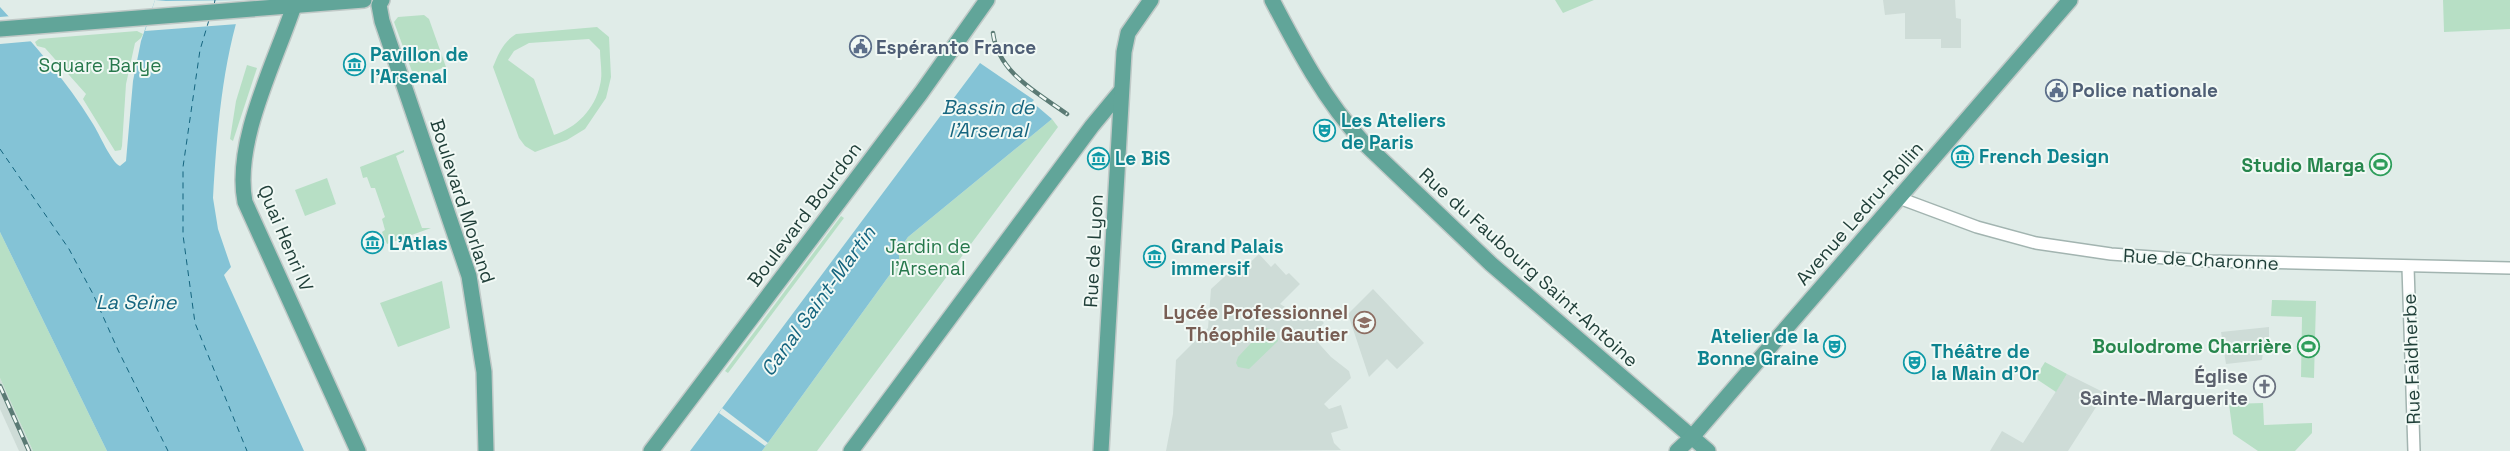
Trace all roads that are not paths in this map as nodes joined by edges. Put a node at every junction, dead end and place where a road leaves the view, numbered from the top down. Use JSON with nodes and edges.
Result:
{"nodes":[{"id":1,"x":364,"y":0,"type":"edge"},
{"id":2,"x":382,"y":0,"type":"edge"},
{"id":3,"x":987,"y":0,"type":"edge"},
{"id":4,"x":1152,"y":0,"type":"edge"},
{"id":5,"x":1272,"y":0,"type":"edge"},
{"id":6,"x":2070,"y":0,"type":"edge"},
{"id":7,"x":295,"y":2,"type":"edge"},
{"id":8,"x":0,"y":29,"type":"edge"},
{"id":9,"x":1121,"y":91,"type":"junction"},
{"id":10,"x":1900,"y":198,"type":"junction"},
{"id":11,"x":2408,"y":267,"type":"junction"},
{"id":12,"x":2510,"y":268,"type":"edge"},
{"id":13,"x":1692,"y":437,"type":"junction"},
{"id":14,"x":358,"y":451,"type":"edge"},
{"id":15,"x":486,"y":451,"type":"edge"},
{"id":16,"x":651,"y":451,"type":"edge"},
{"id":17,"x":851,"y":451,"type":"edge"},
{"id":18,"x":1101,"y":451,"type":"edge"},
{"id":19,"x":1677,"y":451,"type":"edge"},
{"id":20,"x":1708,"y":451,"type":"edge"},
{"id":21,"x":2414,"y":451,"type":"edge"}],
"edges":[{"from":1,"to":7,"type":"main road"},
{"from":2,"to":15,"type":"main road","name":"Boulevard Morland"},
{"from":3,"to":16,"type":"main road","name":"Boulevard Bourdon"},
{"from":4,"to":9,"type":"main road","name":"Rue de Lyon"},
{"from":5,"to":13,"type":"main road","name":"Rue du Faubourg Saint-Antoine"},
{"from":6,"to":10,"type":"main road","name":"Avenue Ledru-Rollin"},
{"from":7,"to":8,"type":"main road"},
{"from":7,"to":14,"type":"main road","name":"Quai Henri IV"},
{"from":9,"to":17,"type":"main road"},
{"from":9,"to":18,"type":"main road","name":"Rue de Lyon"},
{"from":10,"to":11,"type":"street","name":"Rue de Charonne"},
{"from":10,"to":13,"type":"main road","name":"Avenue Ledru-Rollin"},
{"from":11,"to":12,"type":"street","name":"Rue de Charonne"},
{"from":11,"to":21,"type":"street","name":"Rue Faidherbe"},
{"from":13,"to":19,"type":"main road","name":"Avenue Ledru-Rollin"},
{"from":13,"to":20,"type":"main road","name":"Rue du Faubourg Saint-Antoine"}]}
